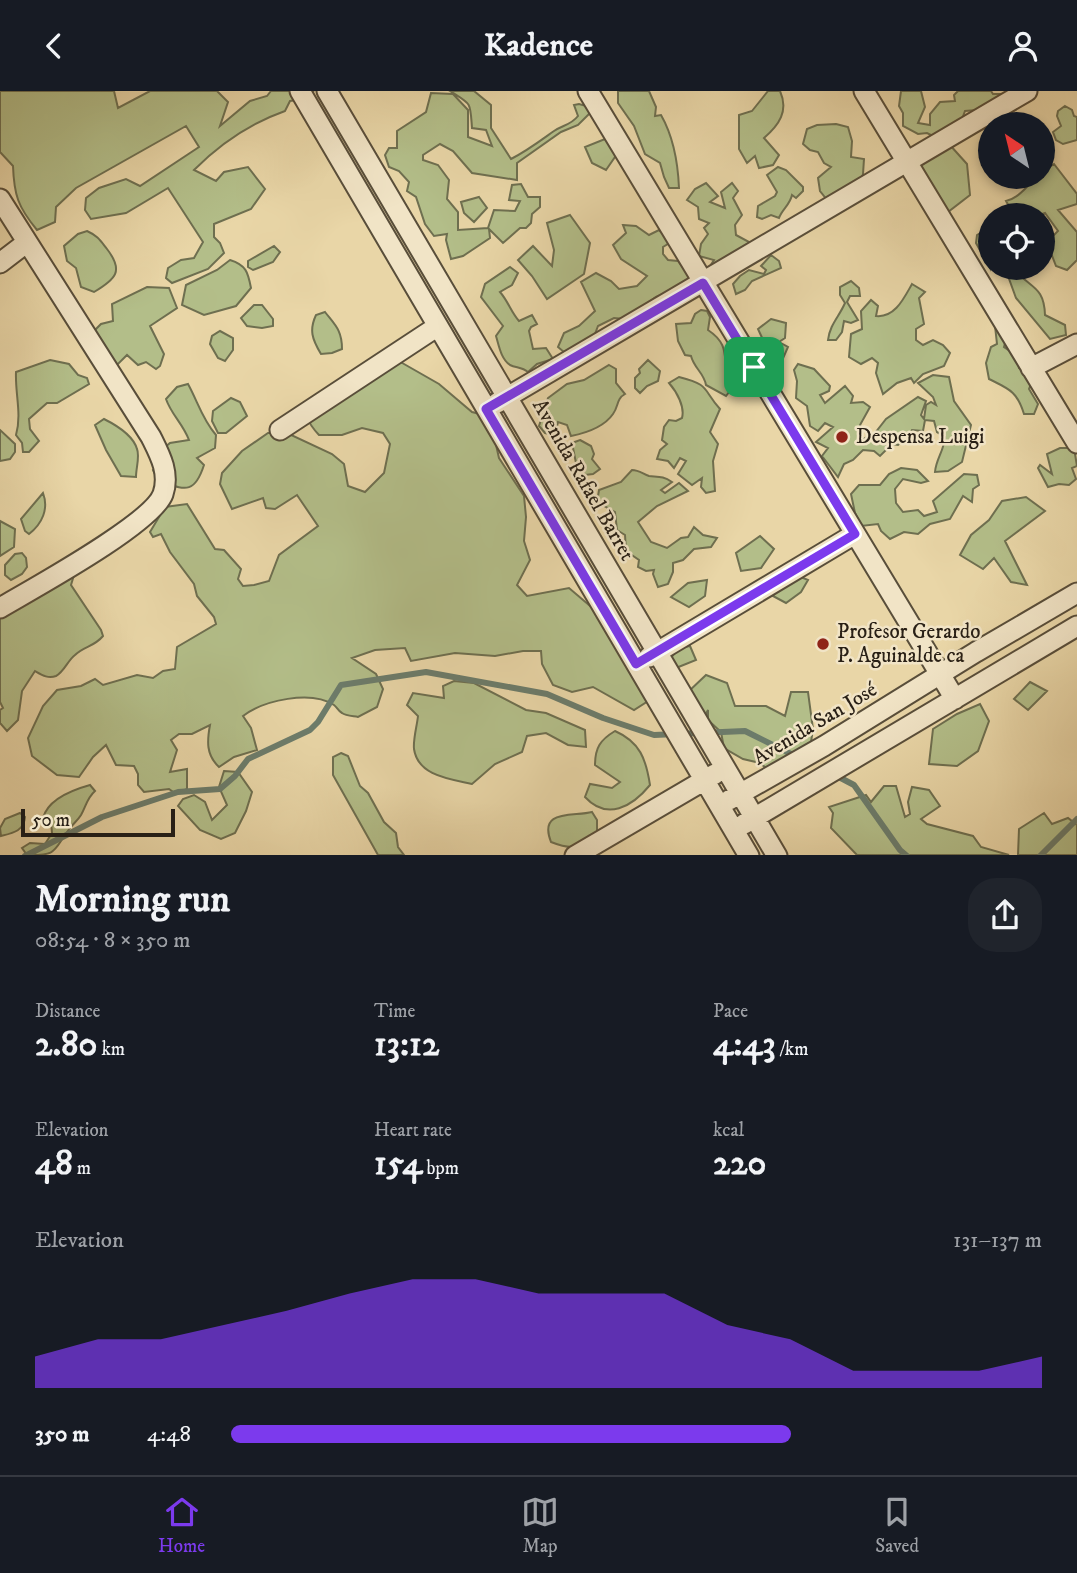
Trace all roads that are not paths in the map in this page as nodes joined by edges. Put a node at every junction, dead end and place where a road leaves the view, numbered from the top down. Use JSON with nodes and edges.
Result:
{"nodes":[{"id":1,"x":300,"y":91,"type":"edge"},
{"id":2,"x":327,"y":91,"type":"edge"},
{"id":3,"x":588,"y":91,"type":"edge"},
{"id":4,"x":864,"y":91,"type":"edge"},
{"id":5,"x":1027,"y":91,"type":"edge"},
{"id":6,"x":906,"y":161,"type":"junction"},
{"id":7,"x":0,"y":199,"type":"edge"},
{"id":8,"x":26,"y":243,"type":"junction"},
{"id":9,"x":0,"y":263,"type":"edge"},
{"id":10,"x":703,"y":283,"type":"junction"},
{"id":11,"x":438,"y":326,"type":"junction"},
{"id":12,"x":1077,"y":344,"type":"edge"},
{"id":13,"x":1031,"y":368,"type":"junction"},
{"id":14,"x":508,"y":397,"type":"junction"},
{"id":15,"x":486,"y":409,"type":"junction"},
{"id":16,"x":279,"y":430,"type":"dead end"},
{"id":17,"x":1077,"y":443,"type":"edge"},
{"id":18,"x":855,"y":534,"type":"junction"},
{"id":19,"x":1077,"y":593,"type":"edge"},
{"id":20,"x":0,"y":608,"type":"edge"},
{"id":21,"x":1077,"y":626,"type":"edge"},
{"id":22,"x":658,"y":651,"type":"junction"},
{"id":23,"x":636,"y":664,"type":"junction"},
{"id":24,"x":940,"y":675,"type":"junction"},
{"id":25,"x":955,"y":699,"type":"junction"},
{"id":26,"x":725,"y":769,"type":"junction"},
{"id":27,"x":704,"y":780,"type":"junction"},
{"id":28,"x":740,"y":794,"type":"junction"},
{"id":29,"x":719,"y":806,"type":"junction"},
{"id":30,"x":755,"y":818,"type":"junction"},
{"id":31,"x":734,"y":830,"type":"junction"},
{"id":32,"x":577,"y":855,"type":"edge"},
{"id":33,"x":748,"y":855,"type":"edge"},
{"id":34,"x":776,"y":855,"type":"edge"}],
"edges":[{"from":1,"to":11,"type":"street"},
{"from":2,"to":14,"type":"street","name":"Avenida Rafael Barret"},
{"from":3,"to":10,"type":"street"},
{"from":4,"to":6,"type":"street"},
{"from":5,"to":6,"type":"street"},
{"from":6,"to":10,"type":"street"},
{"from":6,"to":13,"type":"street"},
{"from":7,"to":8,"type":"street"},
{"from":8,"to":9,"type":"street"},
{"from":8,"to":20,"type":"street"},
{"from":10,"to":14,"type":"street"},
{"from":10,"to":18,"type":"street"},
{"from":11,"to":15,"type":"street"},
{"from":11,"to":16,"type":"street"},
{"from":12,"to":13,"type":"street"},
{"from":13,"to":17,"type":"street"},
{"from":14,"to":15,"type":"street"},
{"from":14,"to":22,"type":"street","name":"Avenida Rafael Barret"},
{"from":15,"to":23,"type":"street"},
{"from":18,"to":22,"type":"street"},
{"from":18,"to":24,"type":"street"},
{"from":19,"to":24,"type":"street","name":"Avenida San José"},
{"from":21,"to":25,"type":"street"},
{"from":22,"to":23,"type":"street"},
{"from":22,"to":26,"type":"street","name":"Avenida Rafael Barret"},
{"from":23,"to":27,"type":"street"},
{"from":24,"to":25,"type":"street"},
{"from":24,"to":28,"type":"street","name":"Avenida San José"},
{"from":25,"to":30,"type":"street"},
{"from":26,"to":27,"type":"street"},
{"from":26,"to":28,"type":"street","name":"Avenida Rafael Barret"},
{"from":27,"to":29,"type":"street"},
{"from":27,"to":32,"type":"street"},
{"from":28,"to":29,"type":"street","name":"Avenida San José"},
{"from":28,"to":30,"type":"street","name":"Avenida Rafael Barret"},
{"from":29,"to":31,"type":"street"},
{"from":30,"to":31,"type":"street"},
{"from":30,"to":34,"type":"street","name":"Avenida Rafael Barret"},
{"from":31,"to":33,"type":"street"}]}
